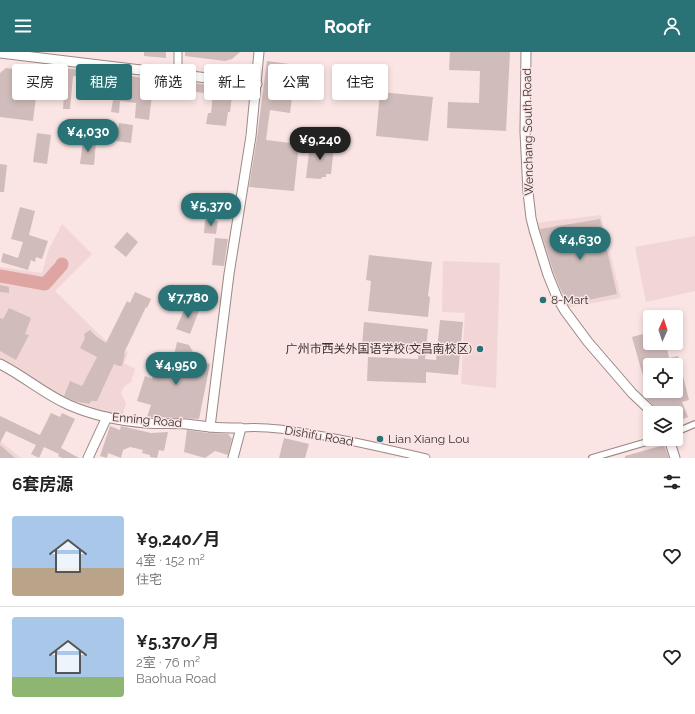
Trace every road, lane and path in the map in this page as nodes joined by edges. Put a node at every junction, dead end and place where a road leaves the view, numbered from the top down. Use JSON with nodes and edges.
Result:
{"nodes":[{"id":1,"x":178,"y":52,"type":"edge"},
{"id":2,"x":259,"y":52,"type":"edge"},
{"id":3,"x":526,"y":52,"type":"edge"},
{"id":4,"x":0,"y":53,"type":"edge"},
{"id":5,"x":178,"y":64,"type":"edge"},
{"id":6,"x":258,"y":64,"type":"edge"},
{"id":7,"x":140,"y":70,"type":"edge"},
{"id":8,"x":255,"y":100,"type":"edge"},
{"id":9,"x":0,"y":364,"type":"edge"},
{"id":10,"x":646,"y":406,"type":"edge"},
{"id":11,"x":107,"y":417,"type":"junction"},
{"id":12,"x":695,"y":424,"type":"edge"},
{"id":13,"x":210,"y":427,"type":"junction"},
{"id":14,"x":241,"y":428,"type":"junction"},
{"id":15,"x":683,"y":429,"type":"edge"},
{"id":16,"x":643,"y":443,"type":"edge"},
{"id":17,"x":671,"y":446,"type":"edge"},
{"id":18,"x":88,"y":458,"type":"edge"},
{"id":19,"x":233,"y":458,"type":"edge"},
{"id":20,"x":426,"y":458,"type":"edge"},
{"id":21,"x":592,"y":458,"type":"edge"},
{"id":22,"x":675,"y":458,"type":"edge"}],
"edges":[{"from":1,"to":5,"type":"street"},
{"from":2,"to":6,"type":"street"},
{"from":3,"to":10,"type":"street","name":"Wenchang South Road"},
{"from":4,"to":7,"type":"street"},
{"from":8,"to":13,"type":"street"},
{"from":9,"to":11,"type":"street","name":"Enning Road"},
{"from":11,"to":13,"type":"street","name":"Enning Road"},
{"from":11,"to":18,"type":"street"},
{"from":12,"to":15,"type":"street"},
{"from":13,"to":14,"type":"street","name":"Dishifu Road"},
{"from":14,"to":19,"type":"street"},
{"from":14,"to":20,"type":"street","name":"Dishifu Road"},
{"from":16,"to":21,"type":"street"},
{"from":17,"to":22,"type":"street"}]}
